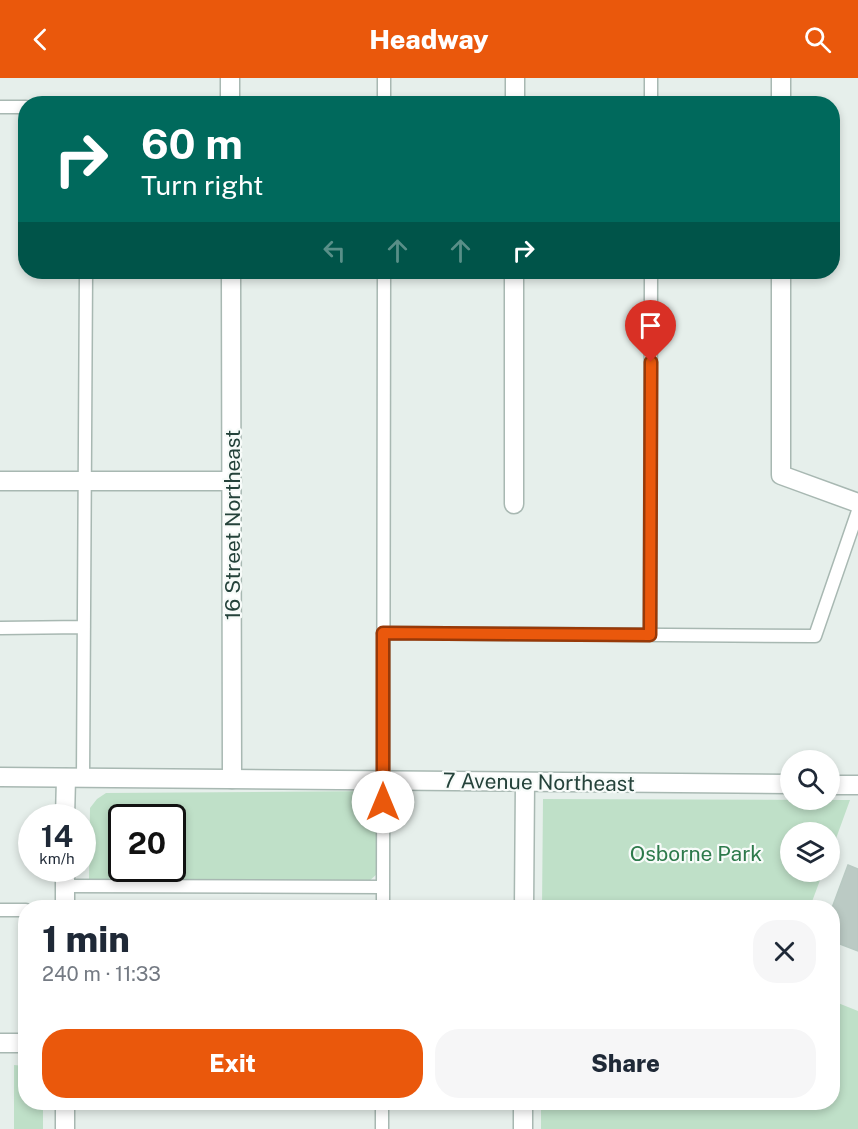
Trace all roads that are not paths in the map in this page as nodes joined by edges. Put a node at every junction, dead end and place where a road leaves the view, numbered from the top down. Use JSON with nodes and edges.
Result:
{"nodes":[{"id":1,"x":230,"y":78,"type":"edge"},
{"id":2,"x":384,"y":78,"type":"edge"},
{"id":3,"x":515,"y":78,"type":"edge"},
{"id":4,"x":651,"y":78,"type":"edge"},
{"id":5,"x":781,"y":78,"type":"edge"},
{"id":6,"x":230,"y":96,"type":"edge"},
{"id":7,"x":384,"y":96,"type":"edge"},
{"id":8,"x":515,"y":96,"type":"edge"},
{"id":9,"x":651,"y":96,"type":"edge"},
{"id":10,"x":781,"y":96,"type":"edge"},
{"id":11,"x":0,"y":107,"type":"edge"},
{"id":12,"x":18,"y":107,"type":"edge"},
{"id":13,"x":86,"y":279,"type":"edge"},
{"id":14,"x":231,"y":279,"type":"edge"},
{"id":15,"x":384,"y":279,"type":"edge"},
{"id":16,"x":514,"y":279,"type":"edge"},
{"id":17,"x":651,"y":279,"type":"edge"},
{"id":18,"x":781,"y":279,"type":"edge"},
{"id":19,"x":0,"y":481,"type":"edge"},
{"id":20,"x":85,"y":481,"type":"junction"},
{"id":21,"x":232,"y":481,"type":"junction"},
{"id":22,"x":858,"y":503,"type":"edge"},
{"id":23,"x":514,"y":504,"type":"dead end"},
{"id":24,"x":858,"y":511,"type":"edge"},
{"id":25,"x":84,"y":627,"type":"junction"},
{"id":26,"x":0,"y":628,"type":"edge"},
{"id":27,"x":383,"y":633,"type":"junction"},
{"id":28,"x":650,"y":635,"type":"junction"},
{"id":29,"x":0,"y":777,"type":"edge"},
{"id":30,"x":74,"y":778,"type":"junction"},
{"id":31,"x":232,"y":779,"type":"junction"},
{"id":32,"x":383,"y":781,"type":"junction"},
{"id":33,"x":525,"y":782,"type":"junction"},
{"id":34,"x":780,"y":784,"type":"edge"},
{"id":35,"x":840,"y":785,"type":"edge"},
{"id":36,"x":858,"y":785,"type":"edge"},
{"id":37,"x":68,"y":804,"type":"edge"},
{"id":38,"x":96,"y":878,"type":"edge"},
{"id":39,"x":65,"y":882,"type":"edge"},
{"id":40,"x":383,"y":887,"type":"junction"},
{"id":41,"x":65,"y":900,"type":"edge"},
{"id":42,"x":383,"y":900,"type":"edge"},
{"id":43,"x":524,"y":900,"type":"edge"},
{"id":44,"x":0,"y":910,"type":"edge"},
{"id":45,"x":18,"y":910,"type":"edge"},
{"id":46,"x":0,"y":1043,"type":"edge"},
{"id":47,"x":18,"y":1043,"type":"edge"},
{"id":48,"x":65,"y":1110,"type":"edge"},
{"id":49,"x":382,"y":1110,"type":"edge"},
{"id":50,"x":523,"y":1110,"type":"edge"},
{"id":51,"x":65,"y":1129,"type":"edge"},
{"id":52,"x":382,"y":1129,"type":"edge"},
{"id":53,"x":523,"y":1129,"type":"edge"}],
"edges":[{"from":1,"to":6,"type":"street"},
{"from":2,"to":7,"type":"lane"},
{"from":3,"to":8,"type":"street"},
{"from":4,"to":9,"type":"lane"},
{"from":5,"to":10,"type":"street"},
{"from":11,"to":12,"type":"lane"},
{"from":13,"to":20,"type":"lane"},
{"from":14,"to":21,"type":"street","name":"16 Street Northeast"},
{"from":15,"to":27,"type":"lane"},
{"from":16,"to":23,"type":"street"},
{"from":17,"to":28,"type":"lane"},
{"from":18,"to":22,"type":"street"},
{"from":19,"to":20,"type":"street"},
{"from":20,"to":21,"type":"street"},
{"from":20,"to":25,"type":"lane"},
{"from":21,"to":31,"type":"street","name":"16 Street Northeast"},
{"from":24,"to":28,"type":"lane"},
{"from":25,"to":26,"type":"lane"},
{"from":25,"to":30,"type":"lane"},
{"from":27,"to":28,"type":"lane"},
{"from":27,"to":32,"type":"lane"},
{"from":29,"to":30,"type":"street","name":"7 Avenue Northeast"},
{"from":30,"to":31,"type":"street","name":"7 Avenue Northeast"},
{"from":30,"to":37,"type":"street"},
{"from":31,"to":32,"type":"street","name":"7 Avenue Northeast"},
{"from":32,"to":33,"type":"street","name":"7 Avenue Northeast"},
{"from":32,"to":40,"type":"lane"},
{"from":33,"to":34,"type":"street","name":"7 Avenue Northeast"},
{"from":33,"to":43,"type":"street"},
{"from":35,"to":36,"type":"street"},
{"from":38,"to":40,"type":"lane"},
{"from":39,"to":41,"type":"street"},
{"from":40,"to":42,"type":"lane"},
{"from":44,"to":45,"type":"lane"},
{"from":46,"to":47,"type":"street"},
{"from":48,"to":51,"type":"street"},
{"from":49,"to":52,"type":"lane"},
{"from":50,"to":53,"type":"street"}]}
